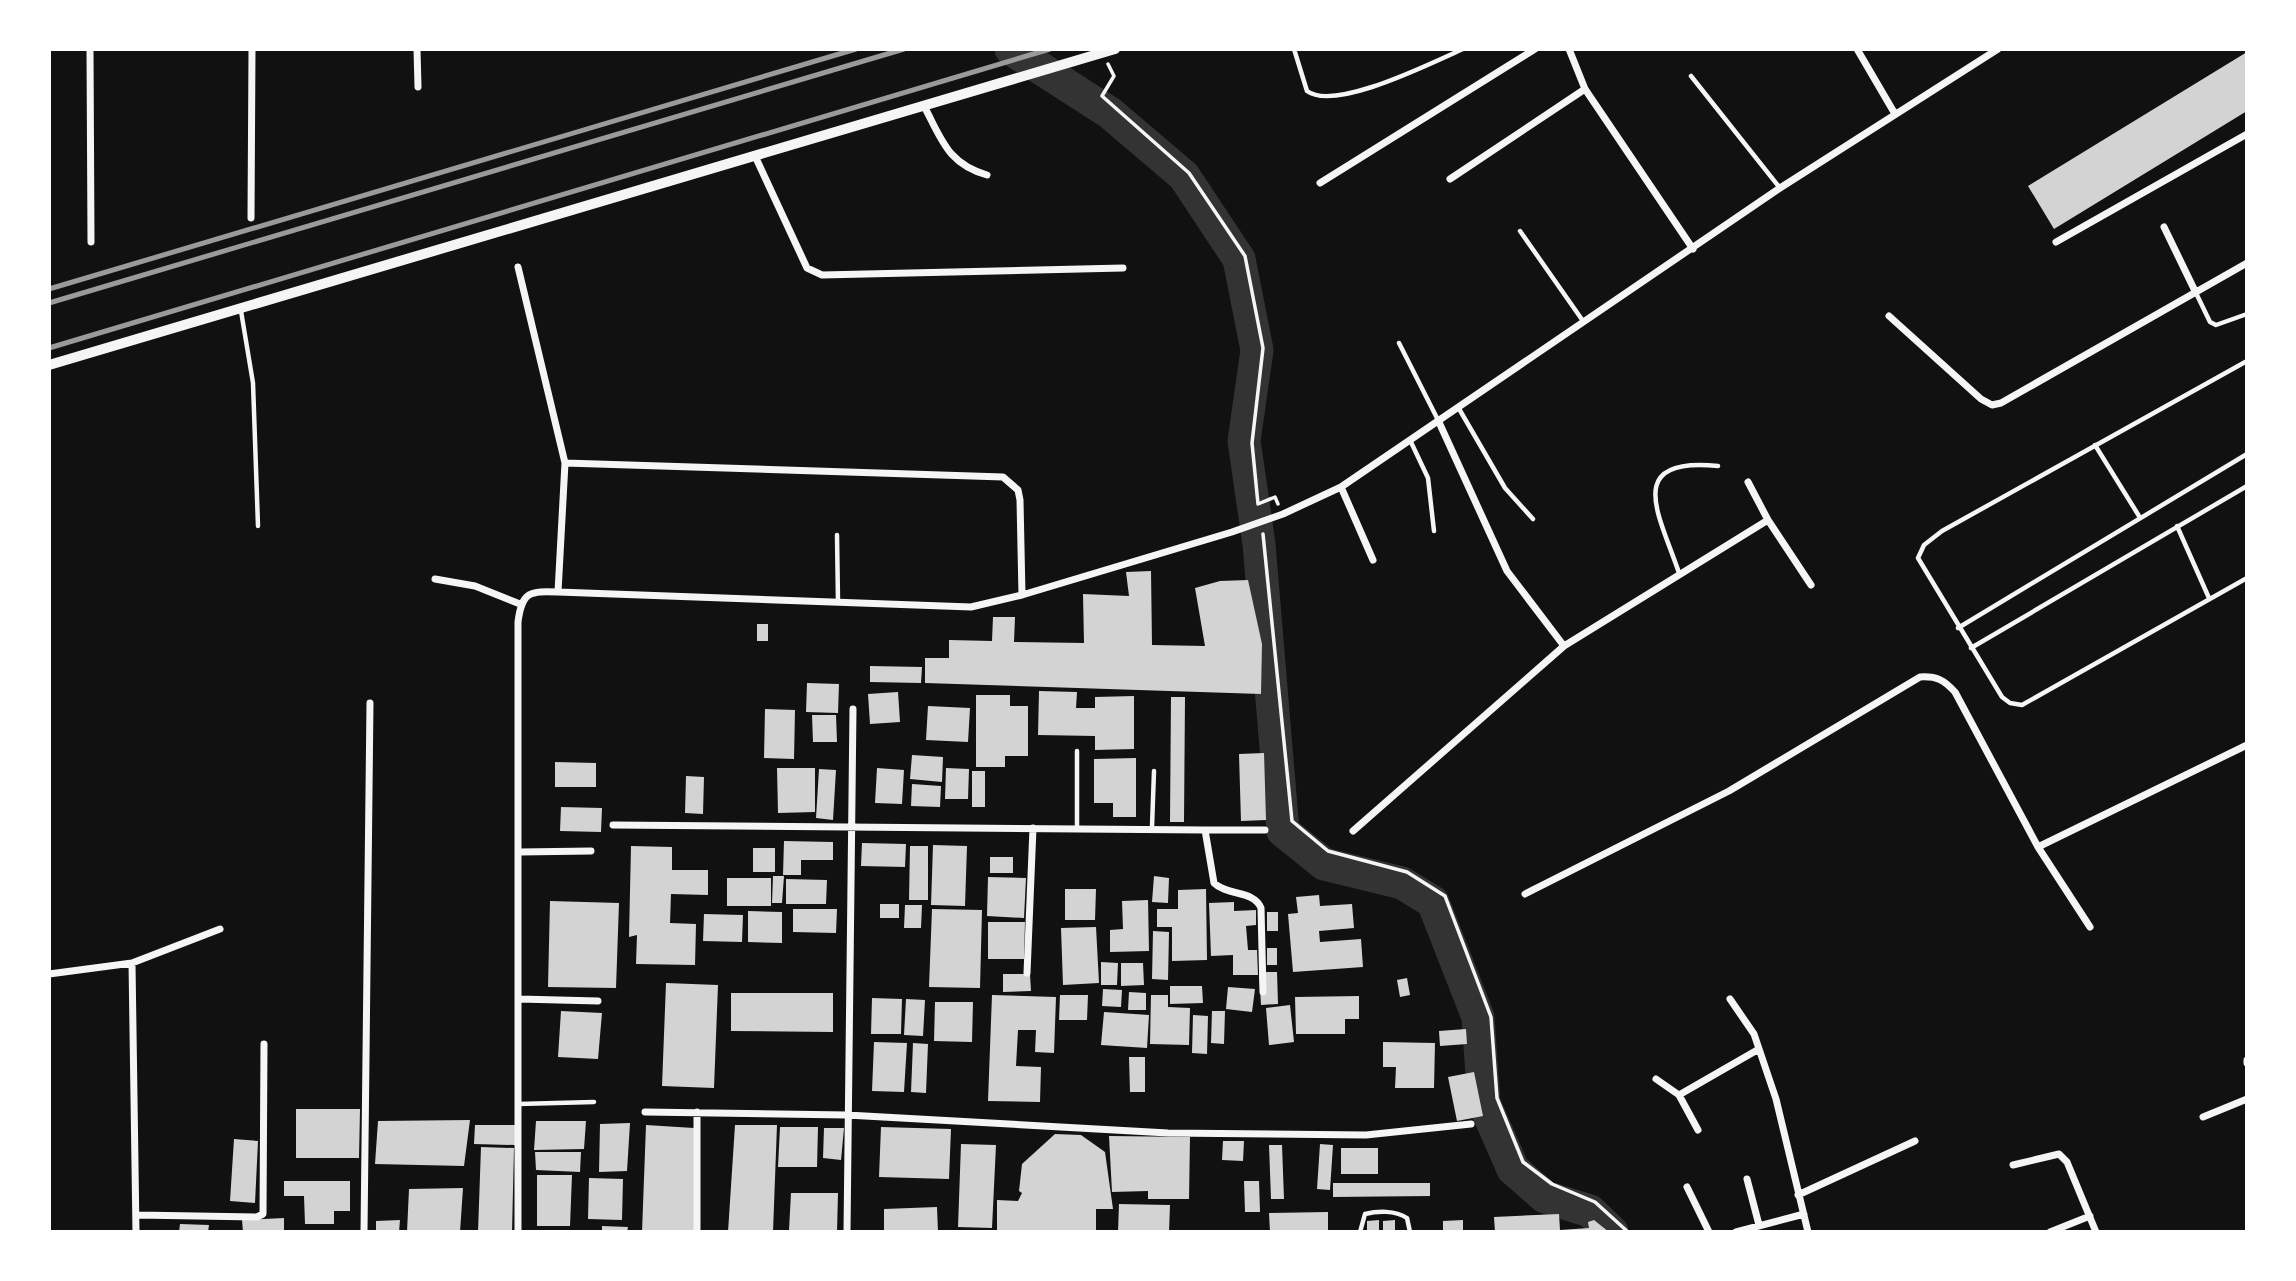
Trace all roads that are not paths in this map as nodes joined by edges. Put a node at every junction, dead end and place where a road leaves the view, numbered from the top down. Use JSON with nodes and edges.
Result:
{"nodes":[{"id":1,"x":90,"y":49,"type":"edge"},
{"id":2,"x":251,"y":49,"type":"edge"},
{"id":3,"x":417,"y":49,"type":"edge"},
{"id":4,"x":1115,"y":49,"type":"edge"},
{"id":5,"x":1294,"y":49,"type":"edge"},
{"id":6,"x":1464,"y":49,"type":"edge"},
{"id":7,"x":1535,"y":49,"type":"edge"},
{"id":8,"x":1569,"y":49,"type":"edge"},
{"id":9,"x":1857,"y":49,"type":"edge"},
{"id":10,"x":1998,"y":49,"type":"edge"},
{"id":11,"x":1691,"y":76,"type":"dead end"},
{"id":12,"x":418,"y":87,"type":"dead end"},
{"id":13,"x":1585,"y":89,"type":"junction"},
{"id":14,"x":924,"y":106,"type":"junction"},
{"id":15,"x":1895,"y":114,"type":"junction"},
{"id":16,"x":2247,"y":134,"type":"edge"},
{"id":17,"x":755,"y":156,"type":"junction"},
{"id":18,"x":987,"y":175,"type":"dead end"},
{"id":19,"x":1450,"y":179,"type":"dead end"},
{"id":20,"x":1320,"y":183,"type":"dead end"},
{"id":21,"x":1780,"y":188,"type":"junction"},
{"id":22,"x":251,"y":218,"type":"dead end"},
{"id":23,"x":2164,"y":227,"type":"dead end"},
{"id":24,"x":1520,"y":231,"type":"dead end"},
{"id":25,"x":91,"y":242,"type":"dead end"},
{"id":26,"x":2056,"y":242,"type":"dead end"},
{"id":27,"x":1693,"y":248,"type":"junction"},
{"id":28,"x":2247,"y":263,"type":"edge"},
{"id":29,"x":518,"y":267,"type":"dead end"},
{"id":30,"x":1123,"y":268,"type":"dead end"},
{"id":31,"x":2195,"y":290,"type":"junction"},
{"id":32,"x":241,"y":308,"type":"junction"},
{"id":33,"x":2247,"y":314,"type":"edge"},
{"id":34,"x":1889,"y":316,"type":"dead end"},
{"id":35,"x":1583,"y":322,"type":"junction"},
{"id":36,"x":1399,"y":343,"type":"dead end"},
{"id":37,"x":2247,"y":361,"type":"edge"},
{"id":38,"x":49,"y":365,"type":"edge"},
{"id":39,"x":1458,"y":407,"type":"junction"},
{"id":40,"x":1438,"y":420,"type":"junction"},
{"id":41,"x":1409,"y":439,"type":"junction"},
{"id":42,"x":2095,"y":445,"type":"junction"},
{"id":43,"x":2247,"y":454,"type":"edge"},
{"id":44,"x":565,"y":463,"type":"junction"},
{"id":45,"x":1718,"y":466,"type":"dead end"},
{"id":46,"x":1748,"y":482,"type":"dead end"},
{"id":47,"x":2247,"y":486,"type":"edge"},
{"id":48,"x":1341,"y":487,"type":"junction"},
{"id":49,"x":2139,"y":516,"type":"junction"},
{"id":50,"x":1533,"y":519,"type":"dead end"},
{"id":51,"x":1768,"y":520,"type":"junction"},
{"id":52,"x":258,"y":526,"type":"dead end"},
{"id":53,"x":2177,"y":526,"type":"junction"},
{"id":54,"x":1434,"y":531,"type":"dead end"},
{"id":55,"x":837,"y":536,"type":"dead end"},
{"id":56,"x":1373,"y":560,"type":"dead end"},
{"id":57,"x":1679,"y":573,"type":"junction"},
{"id":58,"x":2247,"y":578,"type":"edge"},
{"id":59,"x":435,"y":579,"type":"dead end"},
{"id":60,"x":1811,"y":585,"type":"dead end"},
{"id":61,"x":558,"y":592,"type":"junction"},
{"id":62,"x":1022,"y":595,"type":"junction"},
{"id":63,"x":2209,"y":598,"type":"junction"},
{"id":64,"x":838,"y":602,"type":"junction"},
{"id":65,"x":520,"y":604,"type":"junction"},
{"id":66,"x":1958,"y":628,"type":"junction"},
{"id":67,"x":1564,"y":646,"type":"junction"},
{"id":68,"x":1971,"y":648,"type":"junction"},
{"id":69,"x":370,"y":704,"type":"dead end"},
{"id":70,"x":853,"y":709,"type":"dead end"},
{"id":71,"x":2247,"y":745,"type":"edge"},
{"id":72,"x":1077,"y":751,"type":"dead end"},
{"id":73,"x":1154,"y":771,"type":"dead end"},
{"id":74,"x":613,"y":825,"type":"dead end"},
{"id":75,"x":853,"y":826,"type":"junction"},
{"id":76,"x":1077,"y":827,"type":"junction"},
{"id":77,"x":1152,"y":827,"type":"junction"},
{"id":78,"x":1033,"y":828,"type":"junction"},
{"id":79,"x":1205,"y":830,"type":"junction"},
{"id":80,"x":1265,"y":830,"type":"dead end"},
{"id":81,"x":1353,"y":831,"type":"dead end"},
{"id":82,"x":2038,"y":848,"type":"junction"},
{"id":83,"x":591,"y":851,"type":"dead end"},
{"id":84,"x":520,"y":852,"type":"junction"},
{"id":85,"x":1525,"y":894,"type":"dead end"},
{"id":86,"x":2091,"y":927,"type":"dead end"},
{"id":87,"x":220,"y":929,"type":"dead end"},
{"id":88,"x":132,"y":963,"type":"junction"},
{"id":89,"x":1027,"y":973,"type":"dead end"},
{"id":90,"x":49,"y":974,"type":"edge"},
{"id":91,"x":1263,"y":992,"type":"dead end"},
{"id":92,"x":519,"y":999,"type":"junction"},
{"id":93,"x":1730,"y":999,"type":"dead end"},
{"id":94,"x":598,"y":1000,"type":"dead end"},
{"id":95,"x":264,"y":1044,"type":"dead end"},
{"id":96,"x":1759,"y":1049,"type":"junction"},
{"id":97,"x":1656,"y":1079,"type":"dead end"},
{"id":98,"x":1679,"y":1095,"type":"junction"},
{"id":99,"x":2247,"y":1100,"type":"edge"},
{"id":100,"x":594,"y":1102,"type":"dead end"},
{"id":101,"x":518,"y":1104,"type":"junction"},
{"id":102,"x":645,"y":1112,"type":"dead end"},
{"id":103,"x":697,"y":1112,"type":"junction"},
{"id":104,"x":848,"y":1115,"type":"junction"},
{"id":105,"x":2203,"y":1117,"type":"dead end"},
{"id":106,"x":1471,"y":1124,"type":"dead end"},
{"id":107,"x":1698,"y":1130,"type":"dead end"},
{"id":108,"x":1915,"y":1141,"type":"dead end"},
{"id":109,"x":2012,"y":1165,"type":"dead end"},
{"id":110,"x":1746,"y":1179,"type":"dead end"},
{"id":111,"x":1687,"y":1187,"type":"dead end"},
{"id":112,"x":1798,"y":1195,"type":"junction"},
{"id":113,"x":137,"y":1214,"type":"junction"},
{"id":114,"x":1804,"y":1214,"type":"junction"},
{"id":115,"x":2090,"y":1216,"type":"junction"},
{"id":116,"x":1759,"y":1225,"type":"junction"},
{"id":117,"x":136,"y":1232,"type":"edge"},
{"id":118,"x":364,"y":1232,"type":"edge"},
{"id":119,"x":518,"y":1232,"type":"edge"},
{"id":120,"x":697,"y":1232,"type":"edge"},
{"id":121,"x":847,"y":1232,"type":"edge"},
{"id":122,"x":1360,"y":1232,"type":"edge"},
{"id":123,"x":1410,"y":1232,"type":"edge"},
{"id":124,"x":1709,"y":1232,"type":"edge"},
{"id":125,"x":1736,"y":1232,"type":"edge"},
{"id":126,"x":1808,"y":1232,"type":"edge"},
{"id":127,"x":2050,"y":1232,"type":"edge"},
{"id":128,"x":2096,"y":1232,"type":"edge"}],
"edges":[{"from":1,"to":25,"type":"street"},
{"from":2,"to":22,"type":"street"},
{"from":3,"to":12,"type":"street"},
{"from":4,"to":14,"type":"street"},
{"from":5,"to":6,"type":"lane"},
{"from":7,"to":20,"type":"street"},
{"from":8,"to":13,"type":"street"},
{"from":9,"to":15,"type":"street"},
{"from":10,"to":15,"type":"street"},
{"from":11,"to":21,"type":"lane"},
{"from":13,"to":19,"type":"street"},
{"from":13,"to":27,"type":"street"},
{"from":14,"to":17,"type":"street"},
{"from":14,"to":18,"type":"street"},
{"from":15,"to":21,"type":"street"},
{"from":16,"to":26,"type":"street"},
{"from":17,"to":30,"type":"street"},
{"from":17,"to":32,"type":"street"},
{"from":21,"to":27,"type":"street"},
{"from":23,"to":31,"type":"street"},
{"from":24,"to":35,"type":"lane"},
{"from":27,"to":35,"type":"street"},
{"from":28,"to":31,"type":"street"},
{"from":29,"to":44,"type":"street"},
{"from":31,"to":33,"type":"lane"},
{"from":31,"to":34,"type":"street"},
{"from":32,"to":38,"type":"street"},
{"from":32,"to":52,"type":"lane"},
{"from":35,"to":39,"type":"street"},
{"from":36,"to":40,"type":"lane"},
{"from":37,"to":42,"type":"lane"},
{"from":39,"to":40,"type":"street"},
{"from":39,"to":50,"type":"lane"},
{"from":40,"to":41,"type":"street"},
{"from":40,"to":67,"type":"street"},
{"from":41,"to":48,"type":"street"},
{"from":41,"to":54,"type":"lane"},
{"from":42,"to":49,"type":"lane"},
{"from":42,"to":66,"type":"lane"},
{"from":43,"to":49,"type":"lane"},
{"from":44,"to":61,"type":"street"},
{"from":44,"to":62,"type":"street"},
{"from":45,"to":57,"type":"lane"},
{"from":46,"to":51,"type":"street"},
{"from":47,"to":53,"type":"lane"},
{"from":48,"to":56,"type":"street"},
{"from":48,"to":62,"type":"street"},
{"from":49,"to":66,"type":"lane"},
{"from":51,"to":57,"type":"street"},
{"from":51,"to":60,"type":"street"},
{"from":53,"to":63,"type":"lane"},
{"from":53,"to":68,"type":"lane"},
{"from":55,"to":64,"type":"lane"},
{"from":57,"to":67,"type":"street"},
{"from":58,"to":63,"type":"lane"},
{"from":59,"to":65,"type":"street"},
{"from":61,"to":64,"type":"street"},
{"from":61,"to":65,"type":"street"},
{"from":62,"to":64,"type":"street"},
{"from":63,"to":68,"type":"lane"},
{"from":65,"to":84,"type":"street"},
{"from":66,"to":68,"type":"lane"},
{"from":67,"to":81,"type":"street"},
{"from":69,"to":118,"type":"street"},
{"from":70,"to":75,"type":"street"},
{"from":71,"to":82,"type":"street"},
{"from":72,"to":76,"type":"lane"},
{"from":73,"to":77,"type":"lane"},
{"from":74,"to":75,"type":"street"},
{"from":75,"to":78,"type":"street"},
{"from":75,"to":104,"type":"street"},
{"from":76,"to":77,"type":"street"},
{"from":76,"to":78,"type":"street"},
{"from":77,"to":79,"type":"street"},
{"from":78,"to":89,"type":"street"},
{"from":79,"to":80,"type":"street"},
{"from":79,"to":91,"type":"street"},
{"from":82,"to":85,"type":"street"},
{"from":82,"to":86,"type":"street"},
{"from":83,"to":84,"type":"street"},
{"from":84,"to":92,"type":"street"},
{"from":87,"to":88,"type":"street"},
{"from":88,"to":90,"type":"street"},
{"from":88,"to":113,"type":"street"},
{"from":92,"to":94,"type":"street"},
{"from":92,"to":101,"type":"street"},
{"from":93,"to":96,"type":"street"},
{"from":95,"to":113,"type":"street"},
{"from":96,"to":98,"type":"street"},
{"from":96,"to":112,"type":"street"},
{"from":97,"to":98,"type":"street"},
{"from":98,"to":107,"type":"street"},
{"from":99,"to":105,"type":"street"},
{"from":100,"to":101,"type":"lane"},
{"from":101,"to":119,"type":"street"},
{"from":102,"to":103,"type":"street"},
{"from":103,"to":104,"type":"street"},
{"from":103,"to":120,"type":"street"},
{"from":104,"to":106,"type":"street"},
{"from":104,"to":121,"type":"street"},
{"from":108,"to":112,"type":"street"},
{"from":109,"to":115,"type":"street"},
{"from":110,"to":116,"type":"street"},
{"from":111,"to":124,"type":"street"},
{"from":112,"to":114,"type":"street"},
{"from":113,"to":117,"type":"street"},
{"from":114,"to":116,"type":"street"},
{"from":114,"to":126,"type":"street"},
{"from":115,"to":127,"type":"street"},
{"from":115,"to":128,"type":"street"},
{"from":116,"to":125,"type":"street"},
{"from":122,"to":123,"type":"lane"}]}
